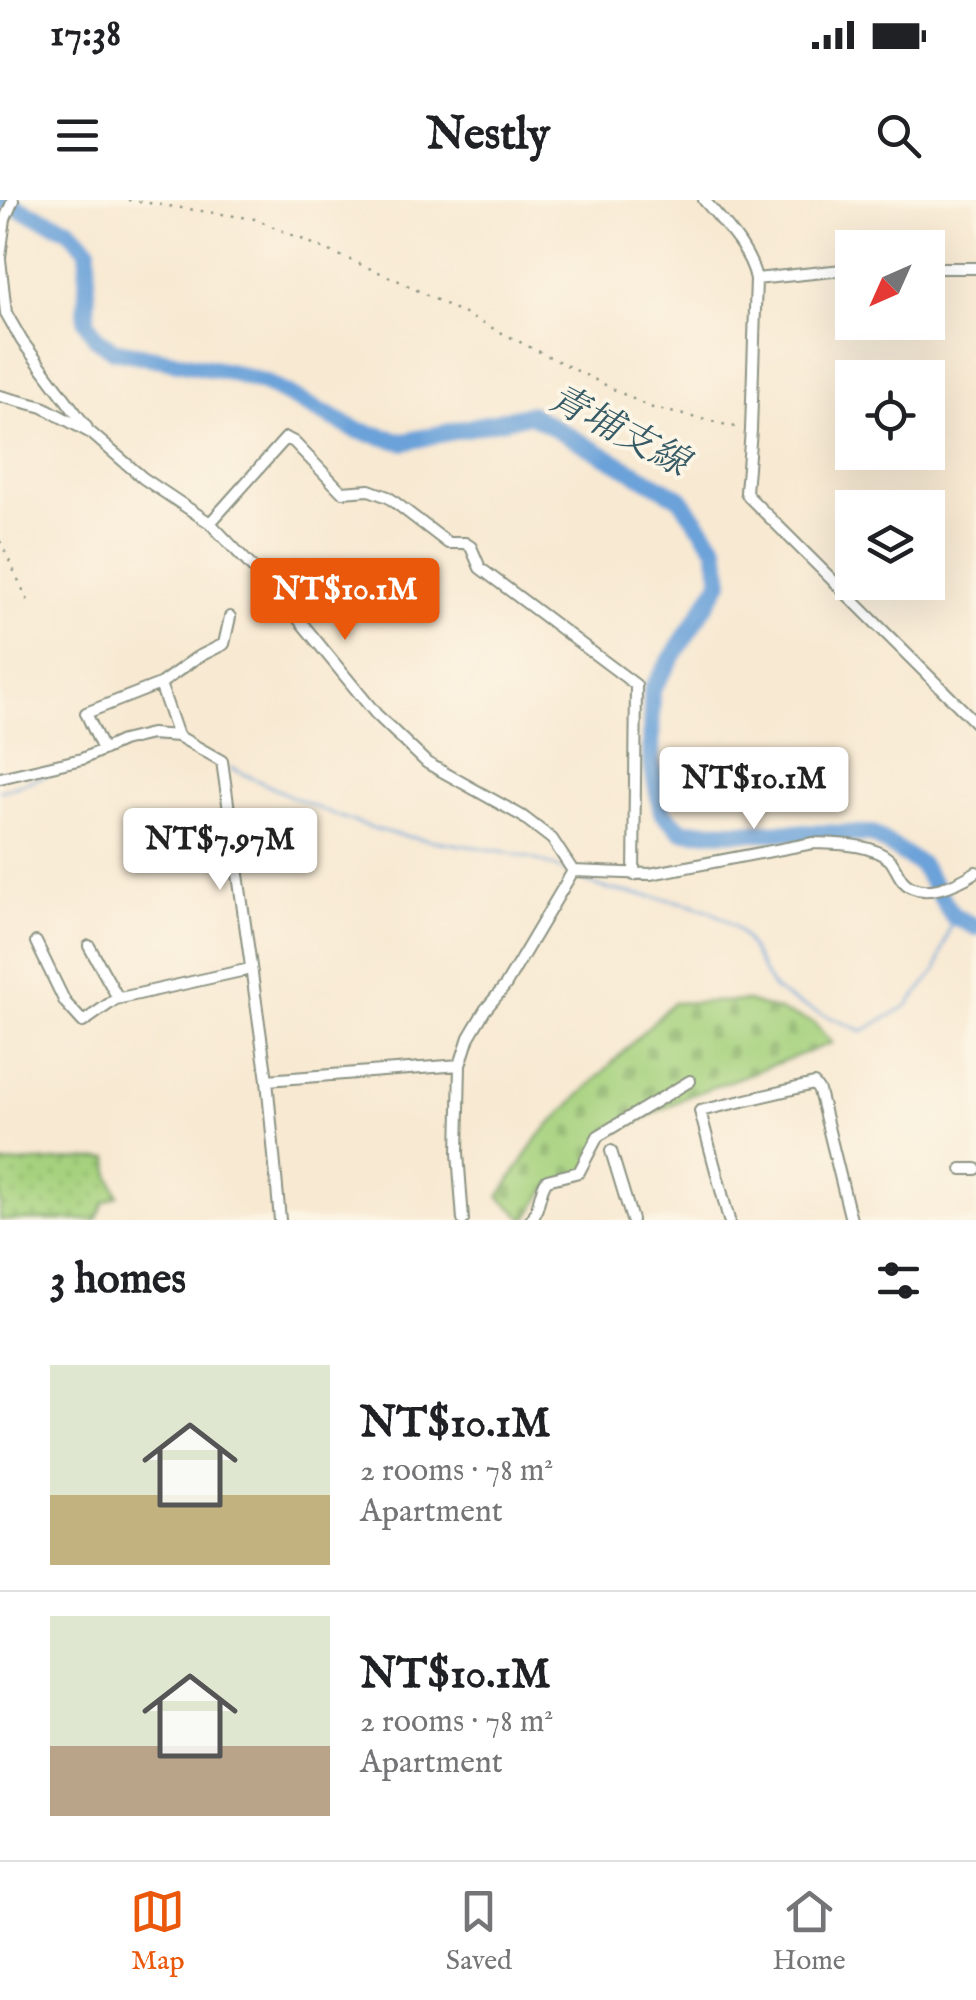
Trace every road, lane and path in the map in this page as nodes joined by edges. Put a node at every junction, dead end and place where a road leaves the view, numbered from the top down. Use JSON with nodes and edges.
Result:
{"nodes":[{"id":1,"x":13,"y":200,"type":"edge"},
{"id":2,"x":128,"y":200,"type":"edge"},
{"id":3,"x":704,"y":200,"type":"edge"},
{"id":4,"x":0,"y":258,"type":"edge"},
{"id":5,"x":945,"y":268,"type":"edge"},
{"id":6,"x":976,"y":268,"type":"edge"},
{"id":7,"x":835,"y":271,"type":"edge"},
{"id":8,"x":756,"y":279,"type":"junction"},
{"id":9,"x":0,"y":396,"type":"edge"},
{"id":10,"x":751,"y":430,"type":"junction"},
{"id":11,"x":91,"y":432,"type":"junction"},
{"id":12,"x":210,"y":523,"type":"junction"},
{"id":13,"x":0,"y":542,"type":"edge"},
{"id":14,"x":30,"y":605,"type":"dead end"},
{"id":15,"x":230,"y":616,"type":"dead end"},
{"id":16,"x":160,"y":684,"type":"junction"},
{"id":17,"x":976,"y":724,"type":"edge"},
{"id":18,"x":178,"y":736,"type":"junction"},
{"id":19,"x":103,"y":750,"type":"junction"},
{"id":20,"x":0,"y":778,"type":"edge"},
{"id":21,"x":976,"y":872,"type":"edge"},
{"id":22,"x":634,"y":875,"type":"junction"},
{"id":23,"x":571,"y":876,"type":"junction"},
{"id":24,"x":36,"y":942,"type":"dead end"},
{"id":25,"x":89,"y":946,"type":"dead end"},
{"id":26,"x":250,"y":969,"type":"junction"},
{"id":27,"x":118,"y":998,"type":"junction"},
{"id":28,"x":460,"y":1066,"type":"junction"},
{"id":29,"x":266,"y":1080,"type":"junction"},
{"id":30,"x":690,"y":1081,"type":"dead end"},
{"id":31,"x":611,"y":1151,"type":"dead end"},
{"id":32,"x":962,"y":1169,"type":"dead end"},
{"id":33,"x":976,"y":1169,"type":"edge"},
{"id":34,"x":280,"y":1220,"type":"edge"},
{"id":35,"x":463,"y":1220,"type":"edge"},
{"id":36,"x":531,"y":1220,"type":"edge"},
{"id":37,"x":632,"y":1220,"type":"edge"},
{"id":38,"x":729,"y":1220,"type":"edge"},
{"id":39,"x":850,"y":1220,"type":"edge"}],
"edges":[{"from":1,"to":4,"type":"street"},
{"from":2,"to":10,"type":"path"},
{"from":3,"to":8,"type":"street"},
{"from":4,"to":11,"type":"street"},
{"from":5,"to":6,"type":"street"},
{"from":7,"to":8,"type":"street"},
{"from":8,"to":10,"type":"street"},
{"from":9,"to":11,"type":"street"},
{"from":10,"to":17,"type":"street"},
{"from":11,"to":12,"type":"street"},
{"from":12,"to":22,"type":"street"},
{"from":12,"to":23,"type":"street"},
{"from":13,"to":14,"type":"path"},
{"from":15,"to":16,"type":"street"},
{"from":16,"to":18,"type":"street"},
{"from":16,"to":19,"type":"street"},
{"from":18,"to":19,"type":"street"},
{"from":18,"to":26,"type":"street"},
{"from":19,"to":20,"type":"street"},
{"from":21,"to":22,"type":"street"},
{"from":22,"to":23,"type":"street"},
{"from":23,"to":28,"type":"street"},
{"from":24,"to":27,"type":"street"},
{"from":25,"to":27,"type":"street"},
{"from":26,"to":27,"type":"street"},
{"from":26,"to":29,"type":"street"},
{"from":28,"to":29,"type":"street"},
{"from":28,"to":35,"type":"street"},
{"from":29,"to":34,"type":"street"},
{"from":30,"to":36,"type":"street"},
{"from":31,"to":37,"type":"street"},
{"from":32,"to":33,"type":"street"},
{"from":38,"to":39,"type":"street"}]}
